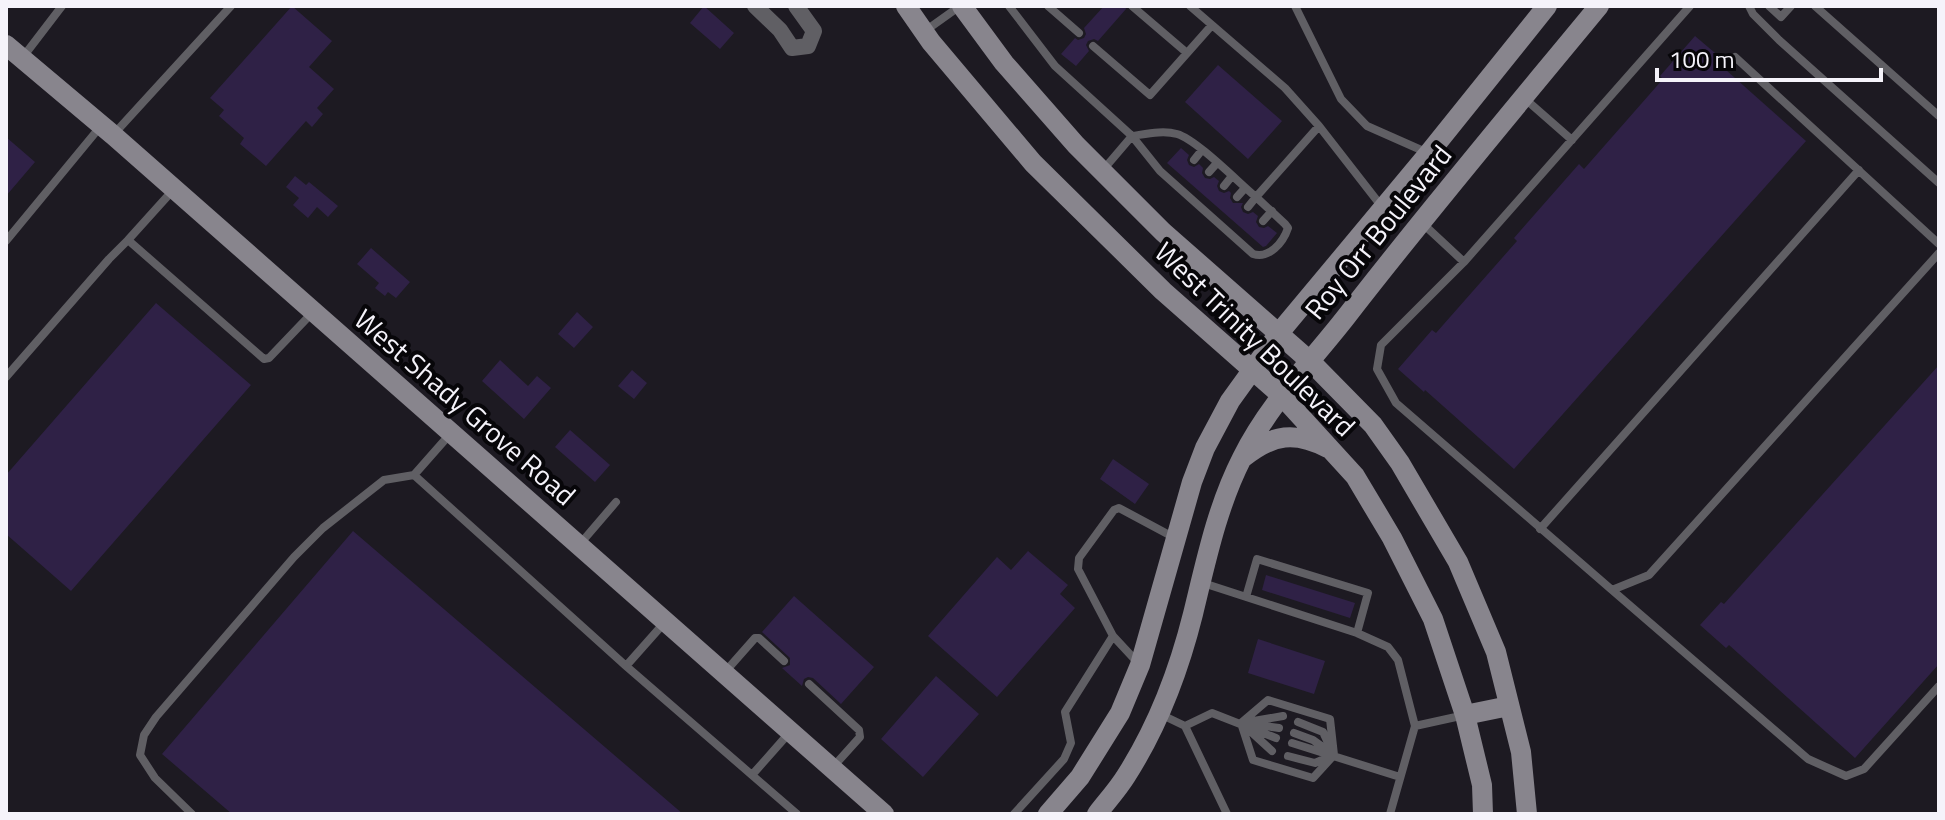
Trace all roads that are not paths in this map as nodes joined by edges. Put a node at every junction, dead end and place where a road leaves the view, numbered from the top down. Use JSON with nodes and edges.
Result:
{"nodes":[{"id":1,"x":62,"y":6,"type":"edge"},
{"id":2,"x":231,"y":6,"type":"edge"},
{"id":3,"x":755,"y":6,"type":"edge"},
{"id":4,"x":796,"y":6,"type":"edge"},
{"id":5,"x":906,"y":6,"type":"edge"},
{"id":6,"x":961,"y":6,"type":"edge"},
{"id":7,"x":1009,"y":6,"type":"edge"},
{"id":8,"x":1048,"y":6,"type":"edge"},
{"id":9,"x":1132,"y":6,"type":"edge"},
{"id":10,"x":1190,"y":6,"type":"edge"},
{"id":11,"x":1295,"y":6,"type":"edge"},
{"id":12,"x":1547,"y":6,"type":"edge"},
{"id":13,"x":1599,"y":6,"type":"edge"},
{"id":14,"x":1690,"y":6,"type":"edge"},
{"id":15,"x":1749,"y":6,"type":"edge"},
{"id":16,"x":1769,"y":6,"type":"edge"},
{"id":17,"x":1791,"y":6,"type":"edge"},
{"id":18,"x":1815,"y":6,"type":"edge"},
{"id":19,"x":1212,"y":25,"type":"junction"},
{"id":20,"x":924,"y":31,"type":"junction"},
{"id":21,"x":1079,"y":33,"type":"dead end"},
{"id":22,"x":1093,"y":46,"type":"dead end"},
{"id":23,"x":14,"y":51,"type":"edge"},
{"id":24,"x":1187,"y":53,"type":"junction"},
{"id":25,"x":1735,"y":57,"type":"dead end"},
{"id":26,"x":1523,"y":97,"type":"junction"},
{"id":27,"x":1939,"y":116,"type":"edge"},
{"id":28,"x":1319,"y":126,"type":"junction"},
{"id":29,"x":108,"y":130,"type":"junction"},
{"id":30,"x":1132,"y":136,"type":"junction"},
{"id":31,"x":1572,"y":140,"type":"junction"},
{"id":32,"x":1202,"y":150,"type":"junction"},
{"id":33,"x":1429,"y":153,"type":"junction"},
{"id":34,"x":1194,"y":160,"type":"dead end"},
{"id":35,"x":1217,"y":163,"type":"junction"},
{"id":36,"x":1859,"y":170,"type":"junction"},
{"id":37,"x":1102,"y":171,"type":"junction"},
{"id":38,"x":1209,"y":172,"type":"dead end"},
{"id":39,"x":1181,"y":175,"type":"dead end"},
{"id":40,"x":1232,"y":176,"type":"junction"},
{"id":41,"x":1174,"y":183,"type":"junction"},
{"id":42,"x":1939,"y":183,"type":"edge"},
{"id":43,"x":1224,"y":186,"type":"dead end"},
{"id":44,"x":1195,"y":187,"type":"dead end"},
{"id":45,"x":1245,"y":188,"type":"junction"},
{"id":46,"x":174,"y":189,"type":"junction"},
{"id":47,"x":1188,"y":195,"type":"junction"},
{"id":48,"x":1237,"y":197,"type":"dead end"},
{"id":49,"x":1256,"y":197,"type":"junction"},
{"id":50,"x":1210,"y":201,"type":"dead end"},
{"id":51,"x":1248,"y":207,"type":"dead end"},
{"id":52,"x":1383,"y":208,"type":"junction"},
{"id":53,"x":1204,"y":209,"type":"junction"},
{"id":54,"x":1272,"y":211,"type":"junction"},
{"id":55,"x":1224,"y":213,"type":"dead end"},
{"id":56,"x":1217,"y":221,"type":"junction"},
{"id":57,"x":1263,"y":221,"type":"dead end"},
{"id":58,"x":1234,"y":222,"type":"dead end"},
{"id":59,"x":1420,"y":222,"type":"junction"},
{"id":60,"x":1227,"y":230,"type":"junction"},
{"id":61,"x":1250,"y":236,"type":"dead end"},
{"id":62,"x":128,"y":240,"type":"junction"},
{"id":63,"x":6,"y":241,"type":"edge"},
{"id":64,"x":1939,"y":244,"type":"edge"},
{"id":65,"x":1243,"y":245,"type":"junction"},
{"id":66,"x":1939,"y":253,"type":"edge"},
{"id":67,"x":1464,"y":262,"type":"junction"},
{"id":68,"x":313,"y":311,"type":"junction"},
{"id":69,"x":1279,"y":333,"type":"junction"},
{"id":70,"x":1311,"y":362,"type":"junction"},
{"id":71,"x":1253,"y":370,"type":"junction"},
{"id":72,"x":6,"y":377,"type":"edge"},
{"id":73,"x":1281,"y":395,"type":"junction"},
{"id":74,"x":451,"y":432,"type":"junction"},
{"id":75,"x":1335,"y":451,"type":"junction"},
{"id":76,"x":1241,"y":460,"type":"junction"},
{"id":77,"x":414,"y":475,"type":"junction"},
{"id":78,"x":616,"y":502,"type":"dead end"},
{"id":79,"x":1540,"y":529,"type":"junction"},
{"id":80,"x":1175,"y":538,"type":"junction"},
{"id":81,"x":579,"y":545,"type":"junction"},
{"id":82,"x":1200,"y":582,"type":"junction"},
{"id":83,"x":1612,"y":590,"type":"junction"},
{"id":84,"x":1246,"y":597,"type":"junction"},
{"id":85,"x":665,"y":621,"type":"junction"},
{"id":86,"x":1357,"y":633,"type":"junction"},
{"id":87,"x":1113,"y":636,"type":"junction"},
{"id":88,"x":784,"y":661,"type":"dead end"},
{"id":89,"x":1140,"y":665,"type":"junction"},
{"id":90,"x":626,"y":666,"type":"junction"},
{"id":91,"x":724,"y":673,"type":"junction"},
{"id":92,"x":809,"y":684,"type":"dead end"},
{"id":93,"x":1939,"y":686,"type":"edge"},
{"id":94,"x":1509,"y":706,"type":"junction"},
{"id":95,"x":1159,"y":713,"type":"junction"},
{"id":96,"x":1465,"y":715,"type":"junction"},
{"id":97,"x":1283,"y":716,"type":"dead end"},
{"id":98,"x":1298,"y":722,"type":"dead end"},
{"id":99,"x":1241,"y":723,"type":"junction"},
{"id":100,"x":1185,"y":726,"type":"junction"},
{"id":101,"x":1415,"y":726,"type":"junction"},
{"id":102,"x":1279,"y":728,"type":"dead end"},
{"id":103,"x":790,"y":731,"type":"junction"},
{"id":104,"x":1276,"y":738,"type":"dead end"},
{"id":105,"x":1293,"y":738,"type":"dead end"},
{"id":106,"x":1272,"y":751,"type":"dead end"},
{"id":107,"x":1334,"y":755,"type":"junction"},
{"id":108,"x":1288,"y":756,"type":"dead end"},
{"id":109,"x":832,"y":768,"type":"junction"},
{"id":110,"x":752,"y":775,"type":"junction"},
{"id":111,"x":1400,"y":777,"type":"junction"},
{"id":112,"x":192,"y":814,"type":"edge"},
{"id":113,"x":797,"y":814,"type":"edge"},
{"id":114,"x":884,"y":814,"type":"edge"},
{"id":115,"x":1014,"y":814,"type":"edge"},
{"id":116,"x":1048,"y":814,"type":"edge"},
{"id":117,"x":1097,"y":814,"type":"edge"},
{"id":118,"x":1227,"y":814,"type":"edge"},
{"id":119,"x":1390,"y":814,"type":"edge"},
{"id":120,"x":1483,"y":814,"type":"edge"},
{"id":121,"x":1527,"y":814,"type":"edge"}],
"edges":[{"from":1,"to":23,"type":"lane"},
{"from":2,"to":29,"type":"lane"},
{"from":3,"to":4,"type":"street"},
{"from":5,"to":20,"type":"main road","name":"West Trinity Boulevard"},
{"from":6,"to":20,"type":"lane"},
{"from":6,"to":37,"type":"main road","name":"West Trinity Boulevard"},
{"from":7,"to":30,"type":"lane"},
{"from":8,"to":21,"type":"lane"},
{"from":9,"to":24,"type":"lane"},
{"from":10,"to":19,"type":"lane"},
{"from":11,"to":33,"type":"lane"},
{"from":12,"to":33,"type":"main road","name":"Roy Orr Boulevard"},
{"from":13,"to":26,"type":"main road","name":"Roy Orr Boulevard"},
{"from":14,"to":31,"type":"lane"},
{"from":15,"to":42,"type":"lane"},
{"from":16,"to":17,"type":"lane"},
{"from":18,"to":27,"type":"lane"},
{"from":19,"to":24,"type":"lane"},
{"from":19,"to":28,"type":"lane"},
{"from":20,"to":71,"type":"main road","name":"West Trinity Boulevard"},
{"from":22,"to":24,"type":"lane"},
{"from":23,"to":29,"type":"main road","name":"West Shady Grove Road"},
{"from":25,"to":36,"type":"lane"},
{"from":26,"to":31,"type":"lane"},
{"from":26,"to":59,"type":"main road","name":"Roy Orr Boulevard"},
{"from":28,"to":49,"type":"lane"},
{"from":28,"to":52,"type":"lane"},
{"from":29,"to":46,"type":"main road","name":"West Shady Grove Road"},
{"from":29,"to":63,"type":"lane"},
{"from":30,"to":32,"type":"lane"},
{"from":30,"to":37,"type":"lane"},
{"from":30,"to":41,"type":"lane"},
{"from":31,"to":67,"type":"lane"},
{"from":32,"to":34,"type":"lane"},
{"from":32,"to":35,"type":"lane"},
{"from":33,"to":52,"type":"main road","name":"Roy Orr Boulevard"},
{"from":35,"to":38,"type":"lane"},
{"from":35,"to":40,"type":"lane"},
{"from":36,"to":64,"type":"lane"},
{"from":36,"to":79,"type":"lane"},
{"from":37,"to":69,"type":"main road","name":"West Trinity Boulevard"},
{"from":39,"to":41,"type":"lane"},
{"from":40,"to":43,"type":"lane"},
{"from":40,"to":45,"type":"lane"},
{"from":41,"to":47,"type":"lane"},
{"from":44,"to":47,"type":"lane"},
{"from":45,"to":48,"type":"lane"},
{"from":45,"to":49,"type":"lane"},
{"from":46,"to":62,"type":"lane"},
{"from":46,"to":68,"type":"main road","name":"West Shady Grove Road"},
{"from":47,"to":53,"type":"lane"},
{"from":49,"to":51,"type":"lane"},
{"from":49,"to":54,"type":"lane"},
{"from":50,"to":53,"type":"lane"},
{"from":52,"to":69,"type":"main road","name":"Roy Orr Boulevard"},
{"from":53,"to":56,"type":"lane"},
{"from":54,"to":57,"type":"lane"},
{"from":54,"to":65,"type":"lane"},
{"from":55,"to":56,"type":"lane"},
{"from":56,"to":60,"type":"lane"},
{"from":58,"to":60,"type":"lane"},
{"from":59,"to":67,"type":"lane"},
{"from":59,"to":70,"type":"main road","name":"Roy Orr Boulevard"},
{"from":60,"to":65,"type":"lane"},
{"from":61,"to":65,"type":"lane"},
{"from":62,"to":68,"type":"lane"},
{"from":62,"to":72,"type":"lane"},
{"from":66,"to":83,"type":"lane"},
{"from":67,"to":79,"type":"lane"},
{"from":68,"to":74,"type":"main road","name":"West Shady Grove Road"},
{"from":69,"to":70,"type":"main road","name":"West Trinity Boulevard"},
{"from":69,"to":71,"type":"main road","name":"Roy Orr Boulevard"},
{"from":70,"to":73,"type":"main road","name":"Roy Orr Boulevard"},
{"from":70,"to":94,"type":"main road","name":"West Trinity Boulevard"},
{"from":71,"to":73,"type":"main road","name":"West Trinity Boulevard"},
{"from":71,"to":80,"type":"main road","name":"Roy Orr Boulevard"},
{"from":73,"to":75,"type":"main road","name":"West Trinity Boulevard"},
{"from":73,"to":76,"type":"main road","name":"Roy Orr Boulevard"},
{"from":74,"to":77,"type":"lane"},
{"from":74,"to":81,"type":"main road","name":"West Shady Grove Road"},
{"from":75,"to":76,"type":"main road"},
{"from":75,"to":96,"type":"main road","name":"West Trinity Boulevard"},
{"from":76,"to":82,"type":"main road","name":"Roy Orr Boulevard"},
{"from":77,"to":90,"type":"lane"},
{"from":77,"to":112,"type":"lane"},
{"from":78,"to":81,"type":"lane"},
{"from":79,"to":83,"type":"lane"},
{"from":80,"to":87,"type":"lane"},
{"from":80,"to":89,"type":"main road","name":"Roy Orr Boulevard"},
{"from":81,"to":85,"type":"main road","name":"West Shady Grove Road"},
{"from":82,"to":84,"type":"lane"},
{"from":82,"to":95,"type":"main road","name":"Roy Orr Boulevard"},
{"from":83,"to":93,"type":"lane"},
{"from":84,"to":86,"type":"lane"},
{"from":84,"to":86,"type":"lane"},
{"from":85,"to":90,"type":"lane"},
{"from":85,"to":91,"type":"main road","name":"West Shady Grove Road"},
{"from":86,"to":101,"type":"lane"},
{"from":87,"to":89,"type":"lane"},
{"from":87,"to":115,"type":"lane"},
{"from":88,"to":91,"type":"lane"},
{"from":89,"to":116,"type":"main road","name":"Roy Orr Boulevard"},
{"from":90,"to":110,"type":"lane"},
{"from":91,"to":103,"type":"main road","name":"West Shady Grove Road"},
{"from":92,"to":109,"type":"lane"},
{"from":94,"to":96,"type":"main road"},
{"from":94,"to":121,"type":"main road","name":"West Trinity Boulevard"},
{"from":95,"to":100,"type":"lane"},
{"from":95,"to":117,"type":"main road","name":"Roy Orr Boulevard"},
{"from":96,"to":101,"type":"lane"},
{"from":96,"to":120,"type":"main road","name":"West Trinity Boulevard"},
{"from":97,"to":99,"type":"lane"},
{"from":98,"to":107,"type":"lane"},
{"from":99,"to":100,"type":"lane"},
{"from":99,"to":102,"type":"lane"},
{"from":99,"to":104,"type":"lane"},
{"from":99,"to":106,"type":"lane"},
{"from":99,"to":107,"type":"lane"},
{"from":99,"to":107,"type":"lane"},
{"from":100,"to":118,"type":"lane"},
{"from":101,"to":111,"type":"lane"},
{"from":103,"to":109,"type":"main road","name":"West Shady Grove Road"},
{"from":103,"to":110,"type":"lane"},
{"from":105,"to":107,"type":"lane"},
{"from":107,"to":108,"type":"lane"},
{"from":107,"to":111,"type":"lane"},
{"from":109,"to":114,"type":"main road","name":"West Shady Grove Road"},
{"from":110,"to":113,"type":"lane"},
{"from":111,"to":119,"type":"lane"}]}
